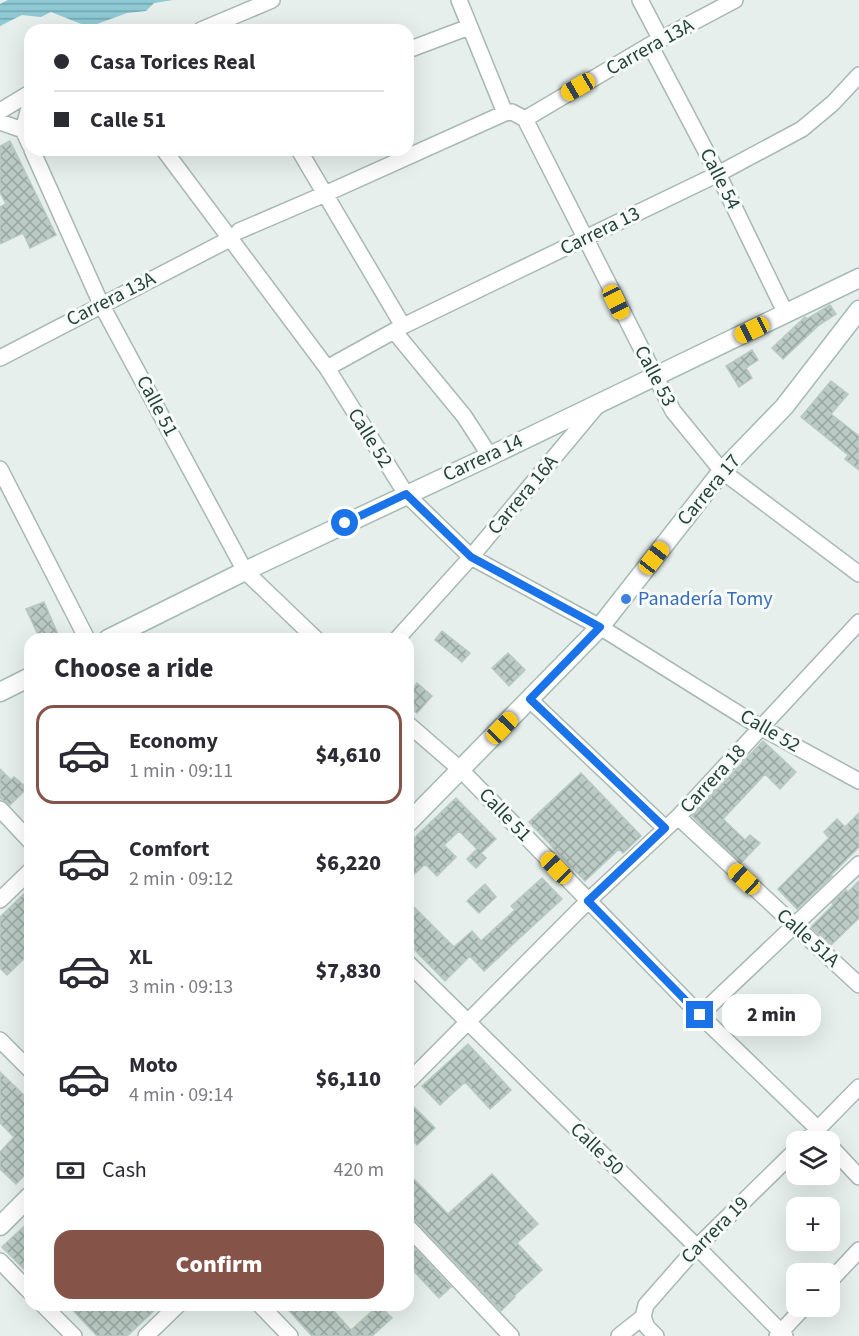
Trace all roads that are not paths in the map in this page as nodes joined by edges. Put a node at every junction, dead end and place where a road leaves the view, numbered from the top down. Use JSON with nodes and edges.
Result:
{"nodes":[{"id":1,"x":272,"y":0,"type":"edge"},
{"id":2,"x":459,"y":0,"type":"edge"},
{"id":3,"x":640,"y":0,"type":"edge"},
{"id":4,"x":735,"y":0,"type":"edge"},
{"id":5,"x":230,"y":24,"type":"edge"},
{"id":6,"x":470,"y":27,"type":"junction"},
{"id":7,"x":656,"y":43,"type":"junction"},
{"id":8,"x":414,"y":48,"type":"edge"},
{"id":9,"x":859,"y":75,"type":"edge"},
{"id":10,"x":24,"y":97,"type":"edge"},
{"id":11,"x":0,"y":111,"type":"edge"},
{"id":12,"x":505,"y":113,"type":"junction"},
{"id":13,"x":525,"y":118,"type":"junction"},
{"id":14,"x":0,"y":122,"type":"edge"},
{"id":15,"x":24,"y":126,"type":"edge"},
{"id":16,"x":23,"y":130,"type":"joint"},
{"id":17,"x":414,"y":154,"type":"edge"},
{"id":18,"x":35,"y":156,"type":"edge"},
{"id":19,"x":168,"y":156,"type":"edge"},
{"id":20,"x":303,"y":156,"type":"edge"},
{"id":21,"x":409,"y":156,"type":"edge"},
{"id":22,"x":718,"y":174,"type":"junction"},
{"id":23,"x":325,"y":194,"type":"junction"},
{"id":24,"x":239,"y":231,"type":"dead end"},
{"id":25,"x":585,"y":239,"type":"junction"},
{"id":26,"x":224,"y":242,"type":"dead end"},
{"id":27,"x":859,"y":278,"type":"edge"},
{"id":28,"x":101,"y":304,"type":"junction"},
{"id":29,"x":859,"y":310,"type":"edge"},
{"id":30,"x":786,"y":314,"type":"junction"},
{"id":31,"x":398,"y":329,"type":"junction"},
{"id":32,"x":0,"y":358,"type":"edge"},
{"id":33,"x":327,"y":368,"type":"junction"},
{"id":34,"x":655,"y":377,"type":"junction"},
{"id":35,"x":599,"y":404,"type":"junction"},
{"id":36,"x":490,"y":456,"type":"junction"},
{"id":37,"x":0,"y":468,"type":"edge"},
{"id":38,"x":722,"y":471,"type":"junction"},
{"id":39,"x":406,"y":494,"type":"junction"},
{"id":40,"x":471,"y":557,"type":"junction"},
{"id":41,"x":245,"y":571,"type":"junction"},
{"id":42,"x":859,"y":574,"type":"edge"},
{"id":43,"x":859,"y":622,"type":"edge"},
{"id":44,"x":600,"y":627,"type":"junction"},
{"id":45,"x":84,"y":633,"type":"edge"},
{"id":46,"x":120,"y":633,"type":"edge"},
{"id":47,"x":310,"y":633,"type":"edge"},
{"id":48,"x":402,"y":633,"type":"edge"},
{"id":49,"x":24,"y":680,"type":"edge"},
{"id":50,"x":0,"y":692,"type":"edge"},
{"id":51,"x":530,"y":699,"type":"junction"},
{"id":52,"x":760,"y":727,"type":"junction"},
{"id":53,"x":414,"y":729,"type":"edge"},
{"id":54,"x":461,"y":770,"type":"junction"},
{"id":55,"x":859,"y":781,"type":"edge"},
{"id":56,"x":0,"y":809,"type":"edge"},
{"id":57,"x":414,"y":817,"type":"edge"},
{"id":58,"x":678,"y":817,"type":"junction"},
{"id":59,"x":665,"y":828,"type":"junction"},
{"id":60,"x":24,"y":835,"type":"edge"},
{"id":61,"x":859,"y":864,"type":"edge"},
{"id":62,"x":24,"y":877,"type":"edge"},
{"id":63,"x":0,"y":900,"type":"edge"},
{"id":64,"x":588,"y":901,"type":"junction"},
{"id":65,"x":793,"y":925,"type":"junction"},
{"id":66,"x":414,"y":969,"type":"edge"},
{"id":67,"x":859,"y":985,"type":"edge"},
{"id":68,"x":700,"y":1015,"type":"junction"},
{"id":69,"x":466,"y":1022,"type":"junction"},
{"id":70,"x":0,"y":1040,"type":"edge"},
{"id":71,"x":24,"y":1064,"type":"edge"},
{"id":72,"x":414,"y":1077,"type":"edge"},
{"id":73,"x":859,"y":1087,"type":"edge"},
{"id":74,"x":818,"y":1131,"type":"edge"},
{"id":75,"x":825,"y":1131,"type":"edge"},
{"id":76,"x":840,"y":1157,"type":"edge"},
{"id":77,"x":786,"y":1160,"type":"edge"},
{"id":78,"x":859,"y":1177,"type":"edge"},
{"id":79,"x":24,"y":1202,"type":"edge"},
{"id":80,"x":0,"y":1226,"type":"edge"},
{"id":81,"x":414,"y":1233,"type":"edge"},
{"id":82,"x":697,"y":1247,"type":"junction"},
{"id":83,"x":859,"y":1250,"type":"edge"},
{"id":84,"x":0,"y":1261,"type":"edge"},
{"id":85,"x":840,"y":1270,"type":"edge"},
{"id":86,"x":24,"y":1286,"type":"edge"},
{"id":87,"x":49,"y":1311,"type":"edge"},
{"id":88,"x":172,"y":1311,"type":"edge"},
{"id":89,"x":266,"y":1311,"type":"edge"},
{"id":90,"x":643,"y":1317,"type":"junction"},
{"id":91,"x":796,"y":1317,"type":"edge"},
{"id":92,"x":781,"y":1335,"type":"edge"},
{"id":93,"x":74,"y":1336,"type":"edge"},
{"id":94,"x":146,"y":1336,"type":"edge"},
{"id":95,"x":290,"y":1336,"type":"edge"},
{"id":96,"x":512,"y":1336,"type":"edge"},
{"id":97,"x":619,"y":1336,"type":"edge"},
{"id":98,"x":656,"y":1336,"type":"edge"}],
"edges":[{"from":1,"to":5,"type":"street"},
{"from":2,"to":6,"type":"street"},
{"from":3,"to":7,"type":"street","name":"Calle 54"},
{"from":4,"to":7,"type":"street","name":"Carrera 13A"},
{"from":6,"to":8,"type":"street"},
{"from":6,"to":12,"type":"street"},
{"from":7,"to":13,"type":"street","name":"Carrera 13A"},
{"from":7,"to":22,"type":"street","name":"Calle 54"},
{"from":9,"to":22,"type":"street","name":"Carrera 13"},
{"from":10,"to":11,"type":"street"},
{"from":12,"to":13,"type":"street"},
{"from":12,"to":17,"type":"street"},
{"from":13,"to":25,"type":"street","name":"Calle 53"},
{"from":14,"to":16,"type":"street"},
{"from":15,"to":16,"type":"street"},
{"from":18,"to":28,"type":"street","name":"Calle 51"},
{"from":19,"to":33,"type":"street","name":"Calle 52"},
{"from":20,"to":23,"type":"street"},
{"from":21,"to":23,"type":"street"},
{"from":22,"to":25,"type":"street","name":"Carrera 13"},
{"from":22,"to":30,"type":"street","name":"Calle 54"},
{"from":23,"to":24,"type":"street"},
{"from":23,"to":31,"type":"street"},
{"from":25,"to":31,"type":"street","name":"Carrera 13"},
{"from":25,"to":34,"type":"street","name":"Calle 53"},
{"from":26,"to":28,"type":"street","name":"Carrera 13A"},
{"from":27,"to":30,"type":"main road","name":"Carrera 14"},
{"from":28,"to":32,"type":"street","name":"Carrera 13A"},
{"from":28,"to":41,"type":"street","name":"Calle 51"},
{"from":29,"to":38,"type":"main road","name":"Carrera 17"},
{"from":30,"to":34,"type":"main road","name":"Carrera 14"},
{"from":31,"to":33,"type":"street","name":"Carrera 13"},
{"from":31,"to":36,"type":"street"},
{"from":33,"to":39,"type":"street","name":"Calle 52"},
{"from":34,"to":35,"type":"main road","name":"Carrera 14"},
{"from":34,"to":38,"type":"street","name":"Calle 53"},
{"from":35,"to":36,"type":"main road","name":"Carrera 14"},
{"from":35,"to":40,"type":"street","name":"Carrera 16A"},
{"from":36,"to":39,"type":"main road","name":"Carrera 14"},
{"from":37,"to":45,"type":"street"},
{"from":38,"to":42,"type":"street","name":"Calle 53"},
{"from":38,"to":44,"type":"main road","name":"Carrera 17"},
{"from":39,"to":40,"type":"street","name":"Calle 52"},
{"from":39,"to":41,"type":"main road","name":"Carrera 14"},
{"from":40,"to":44,"type":"street","name":"Calle 52"},
{"from":40,"to":48,"type":"street","name":"Carrera 16A"},
{"from":41,"to":46,"type":"main road","name":"Carrera 14"},
{"from":41,"to":47,"type":"street","name":"Calle 51"},
{"from":43,"to":52,"type":"street","name":"Carrera 18"},
{"from":44,"to":51,"type":"main road","name":"Carrera 17"},
{"from":44,"to":52,"type":"street","name":"Calle 52"},
{"from":49,"to":50,"type":"main road"},
{"from":51,"to":54,"type":"main road","name":"Carrera 17"},
{"from":51,"to":59,"type":"street"},
{"from":52,"to":55,"type":"street","name":"Calle 52"},
{"from":52,"to":58,"type":"street","name":"Carrera 18"},
{"from":53,"to":54,"type":"street","name":"Calle 51"},
{"from":54,"to":57,"type":"main road","name":"Carrera 17"},
{"from":54,"to":64,"type":"street","name":"Calle 51"},
{"from":56,"to":60,"type":"street"},
{"from":58,"to":59,"type":"street","name":"Carrera 18"},
{"from":58,"to":65,"type":"street","name":"Calle 51A"},
{"from":59,"to":64,"type":"street","name":"Carrera 18"},
{"from":61,"to":65,"type":"street"},
{"from":62,"to":63,"type":"street"},
{"from":64,"to":68,"type":"street","name":"Calle 51"},
{"from":64,"to":69,"type":"street","name":"Carrera 18"},
{"from":65,"to":67,"type":"street","name":"Calle 51A"},
{"from":65,"to":68,"type":"street"},
{"from":66,"to":69,"type":"street","name":"Calle 50"},
{"from":68,"to":74,"type":"street","name":"Calle 51"},
{"from":69,"to":72,"type":"street","name":"Carrera 18"},
{"from":69,"to":82,"type":"street","name":"Calle 50"},
{"from":70,"to":71,"type":"street"},
{"from":73,"to":75,"type":"street"},
{"from":76,"to":78,"type":"street"},
{"from":77,"to":82,"type":"street","name":"Carrera 19"},
{"from":79,"to":80,"type":"main road"},
{"from":81,"to":96,"type":"street"},
{"from":82,"to":90,"type":"street","name":"Carrera 19"},
{"from":82,"to":92,"type":"street","name":"Calle 50"},
{"from":83,"to":85,"type":"street"},
{"from":84,"to":86,"type":"street"},
{"from":87,"to":93,"type":"street"},
{"from":88,"to":94,"type":"street"},
{"from":89,"to":95,"type":"street"},
{"from":90,"to":97,"type":"street"},
{"from":90,"to":98,"type":"street"},
{"from":91,"to":92,"type":"street"}]}
